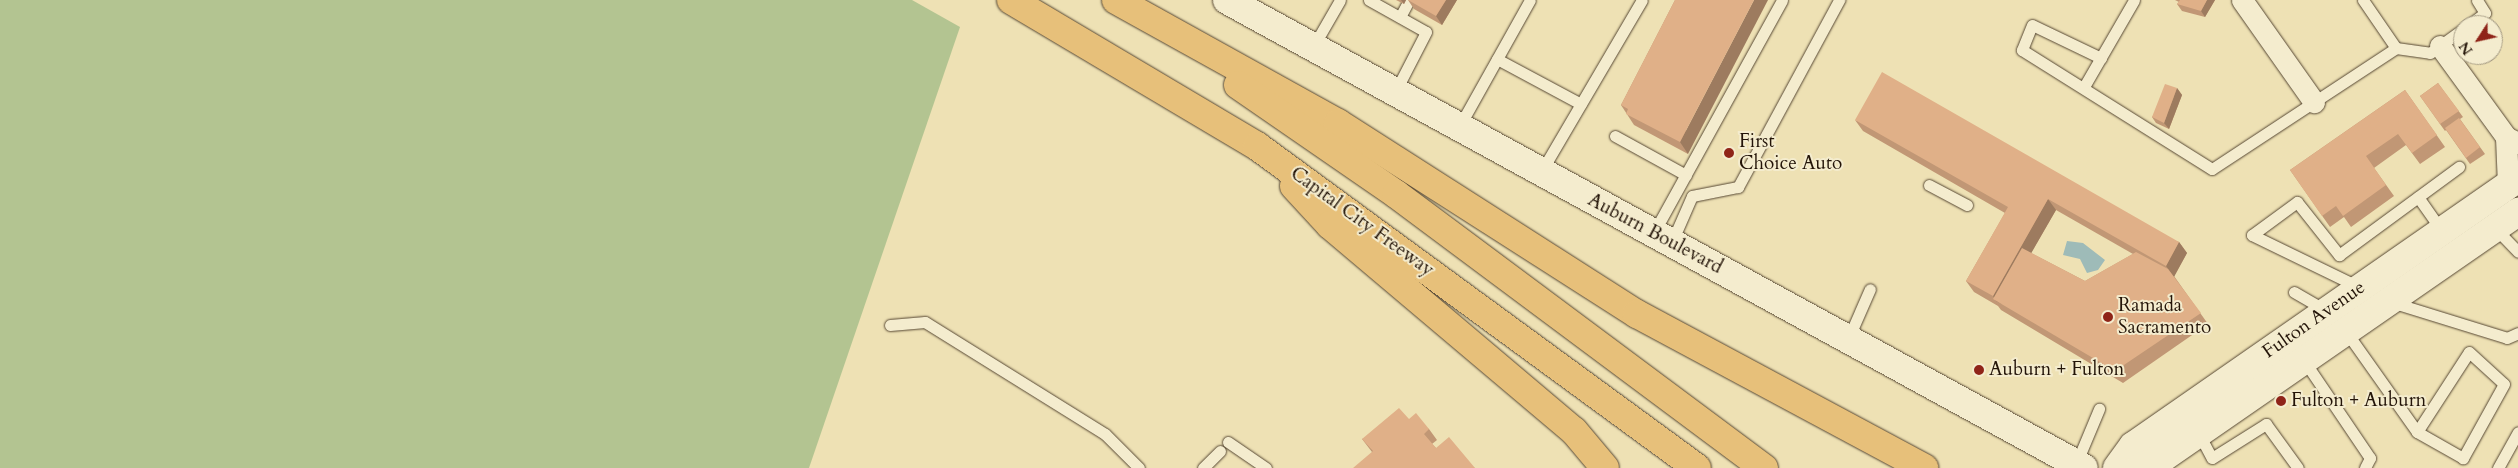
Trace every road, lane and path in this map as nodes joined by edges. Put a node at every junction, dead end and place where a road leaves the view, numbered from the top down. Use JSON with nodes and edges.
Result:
{"nodes":[{"id":1,"x":1011,"y":0,"type":"edge"},
{"id":2,"x":1105,"y":0,"type":"edge"},
{"id":3,"x":1116,"y":0,"type":"edge"},
{"id":4,"x":1226,"y":0,"type":"edge"},
{"id":5,"x":1340,"y":0,"type":"edge"},
{"id":6,"x":1369,"y":0,"type":"edge"},
{"id":7,"x":1409,"y":0,"type":"edge"},
{"id":8,"x":1530,"y":0,"type":"edge"},
{"id":9,"x":1642,"y":0,"type":"edge"},
{"id":10,"x":1782,"y":0,"type":"edge"},
{"id":11,"x":1839,"y":0,"type":"edge"},
{"id":12,"x":2134,"y":0,"type":"edge"},
{"id":13,"x":2242,"y":0,"type":"edge"},
{"id":14,"x":2363,"y":0,"type":"edge"},
{"id":15,"x":2477,"y":0,"type":"edge"},
{"id":16,"x":2482,"y":15,"type":"edge"},
{"id":17,"x":1400,"y":17,"type":"junction"},
{"id":18,"x":2453,"y":36,"type":"edge"},
{"id":19,"x":2440,"y":46,"type":"junction"},
{"id":20,"x":1313,"y":47,"type":"junction"},
{"id":21,"x":2396,"y":48,"type":"junction"},
{"id":22,"x":2100,"y":58,"type":"junction"},
{"id":23,"x":1497,"y":59,"type":"junction"},
{"id":24,"x":2085,"y":85,"type":"junction"},
{"id":25,"x":1395,"y":92,"type":"junction"},
{"id":26,"x":2314,"y":102,"type":"junction"},
{"id":27,"x":1581,"y":104,"type":"junction"},
{"id":28,"x":1459,"y":127,"type":"junction"},
{"id":29,"x":1615,"y":136,"type":"dead end"},
{"id":30,"x":2512,"y":140,"type":"edge"},
{"id":31,"x":1257,"y":146,"type":"junction"},
{"id":32,"x":2459,"y":167,"type":"dead end"},
{"id":33,"x":1541,"y":172,"type":"junction"},
{"id":34,"x":1686,"y":175,"type":"junction"},
{"id":35,"x":2513,"y":181,"type":"edge"},
{"id":36,"x":1930,"y":185,"type":"dead end"},
{"id":37,"x":2418,"y":197,"type":"junction"},
{"id":38,"x":1968,"y":206,"type":"dead end"},
{"id":39,"x":2518,"y":212,"type":"edge"},
{"id":40,"x":2495,"y":228,"type":"junction"},
{"id":41,"x":2442,"y":231,"type":"junction"},
{"id":42,"x":1662,"y":239,"type":"junction"},
{"id":43,"x":2518,"y":252,"type":"edge"},
{"id":44,"x":2360,"y":288,"type":"junction"},
{"id":45,"x":1870,"y":289,"type":"dead end"},
{"id":46,"x":2294,"y":292,"type":"dead end"},
{"id":47,"x":2391,"y":302,"type":"junction"},
{"id":48,"x":2328,"y":311,"type":"junction"},
{"id":49,"x":890,"y":325,"type":"dead end"},
{"id":50,"x":2518,"y":332,"type":"edge"},
{"id":51,"x":2346,"y":333,"type":"junction"},
{"id":52,"x":1849,"y":337,"type":"junction"},
{"id":53,"x":2305,"y":362,"type":"junction"},
{"id":54,"x":2100,"y":409,"type":"dead end"},
{"id":55,"x":2417,"y":432,"type":"junction"},
{"id":56,"x":2518,"y":432,"type":"edge"},
{"id":57,"x":2198,"y":434,"type":"junction"},
{"id":58,"x":1228,"y":442,"type":"dead end"},
{"id":59,"x":1220,"y":450,"type":"dead end"},
{"id":60,"x":2211,"y":463,"type":"edge"},
{"id":61,"x":2080,"y":466,"type":"edge"},
{"id":62,"x":1139,"y":468,"type":"edge"},
{"id":63,"x":1203,"y":468,"type":"edge"},
{"id":64,"x":1266,"y":468,"type":"edge"},
{"id":65,"x":1605,"y":468,"type":"edge"},
{"id":66,"x":1697,"y":468,"type":"edge"},
{"id":67,"x":1764,"y":468,"type":"edge"},
{"id":68,"x":1924,"y":468,"type":"edge"},
{"id":69,"x":2117,"y":468,"type":"edge"},
{"id":70,"x":2139,"y":468,"type":"edge"},
{"id":71,"x":2298,"y":468,"type":"edge"},
{"id":72,"x":2365,"y":468,"type":"edge"},
{"id":73,"x":2498,"y":468,"type":"edge"}],
"edges":[{"from":1,"to":31,"type":"highway","name":"Capital City Freeway"},
{"from":2,"to":67,"type":"highway"},
{"from":3,"to":68,"type":"highway"},
{"from":4,"to":20,"type":"main road","name":"Auburn Boulevard"},
{"from":5,"to":20,"type":"lane"},
{"from":6,"to":17,"type":"lane"},
{"from":7,"to":17,"type":"lane"},
{"from":8,"to":23,"type":"lane"},
{"from":9,"to":27,"type":"lane"},
{"from":10,"to":34,"type":"lane"},
{"from":11,"to":42,"type":"lane"},
{"from":12,"to":22,"type":"lane"},
{"from":13,"to":26,"type":"street"},
{"from":14,"to":21,"type":"lane"},
{"from":15,"to":16,"type":"lane"},
{"from":17,"to":25,"type":"lane"},
{"from":18,"to":19,"type":"lane"},
{"from":19,"to":21,"type":"lane"},
{"from":19,"to":30,"type":"street"},
{"from":20,"to":25,"type":"main road","name":"Auburn Boulevard"},
{"from":21,"to":26,"type":"lane"},
{"from":22,"to":24,"type":"lane"},
{"from":22,"to":24,"type":"lane"},
{"from":23,"to":27,"type":"lane"},
{"from":23,"to":28,"type":"lane"},
{"from":24,"to":26,"type":"lane"},
{"from":25,"to":28,"type":"main road","name":"Auburn Boulevard"},
{"from":27,"to":33,"type":"lane"},
{"from":28,"to":33,"type":"main road","name":"Auburn Boulevard"},
{"from":29,"to":34,"type":"lane"},
{"from":30,"to":35,"type":"street"},
{"from":31,"to":65,"type":"highway"},
{"from":31,"to":66,"type":"highway","name":"Capital City Freeway"},
{"from":32,"to":37,"type":"lane"},
{"from":33,"to":42,"type":"main road","name":"Auburn Boulevard"},
{"from":34,"to":42,"type":"lane"},
{"from":35,"to":41,"type":"main road","name":"Fulton Avenue"},
{"from":36,"to":38,"type":"lane"},
{"from":37,"to":41,"type":"lane"},
{"from":37,"to":44,"type":"lane"},
{"from":39,"to":40,"type":"main road","name":"Fulton Avenue"},
{"from":40,"to":43,"type":"lane"},
{"from":40,"to":47,"type":"main road","name":"Fulton Avenue"},
{"from":41,"to":44,"type":"main road","name":"Fulton Avenue"},
{"from":42,"to":52,"type":"main road","name":"Auburn Boulevard"},
{"from":44,"to":48,"type":"main road","name":"Fulton Avenue"},
{"from":45,"to":52,"type":"lane"},
{"from":46,"to":48,"type":"lane"},
{"from":47,"to":50,"type":"lane"},
{"from":47,"to":51,"type":"main road","name":"Fulton Avenue"},
{"from":48,"to":69,"type":"main road","name":"Fulton Avenue"},
{"from":49,"to":62,"type":"lane"},
{"from":51,"to":53,"type":"main road","name":"Fulton Avenue"},
{"from":51,"to":55,"type":"lane"},
{"from":52,"to":61,"type":"main road","name":"Auburn Boulevard"},
{"from":53,"to":57,"type":"main road","name":"Fulton Avenue"},
{"from":53,"to":72,"type":"lane"},
{"from":54,"to":61,"type":"lane"},
{"from":55,"to":55,"type":"lane"},
{"from":56,"to":73,"type":"lane"},
{"from":57,"to":60,"type":"lane"},
{"from":57,"to":70,"type":"main road","name":"Fulton Avenue"},
{"from":58,"to":64,"type":"lane"},
{"from":59,"to":63,"type":"lane"},
{"from":60,"to":71,"type":"lane"}]}
